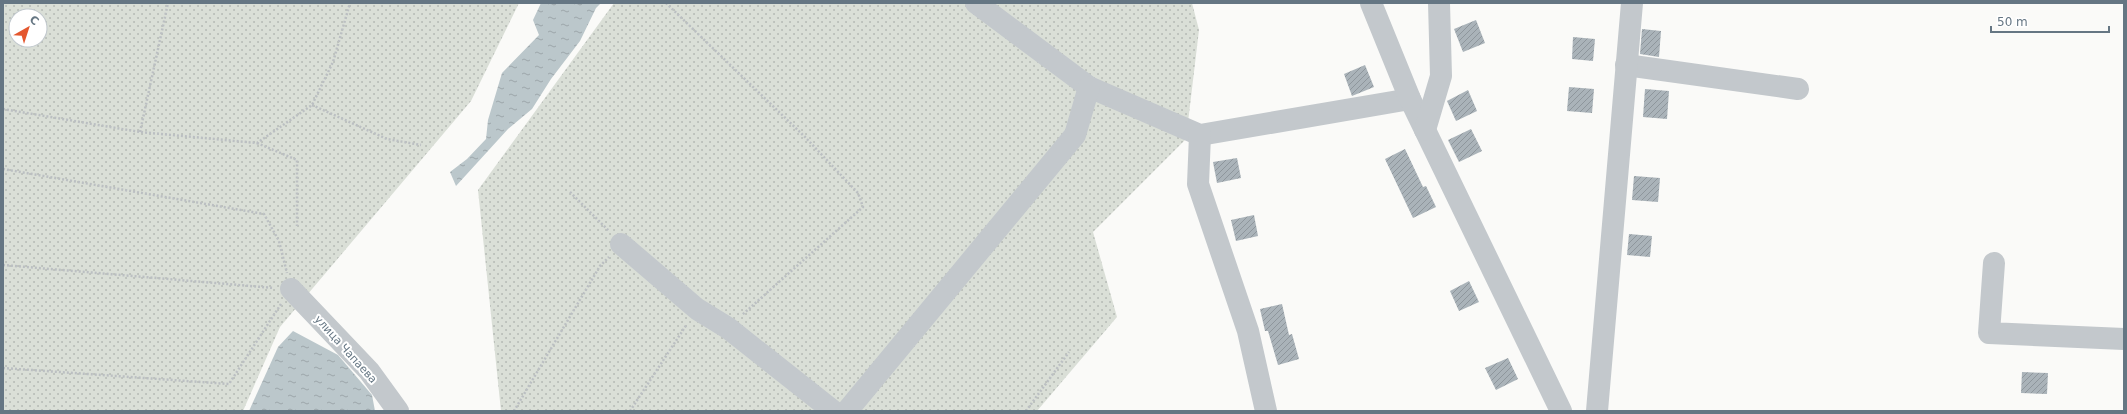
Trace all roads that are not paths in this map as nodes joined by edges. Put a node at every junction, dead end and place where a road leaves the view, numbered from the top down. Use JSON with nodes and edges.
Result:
{"nodes":[{"id":1,"x":976,"y":3,"type":"edge"},
{"id":2,"x":1371,"y":3,"type":"edge"},
{"id":3,"x":1439,"y":3,"type":"edge"},
{"id":4,"x":1632,"y":3,"type":"edge"},
{"id":5,"x":1626,"y":65,"type":"junction"},
{"id":6,"x":1089,"y":87,"type":"junction"},
{"id":7,"x":1798,"y":89,"type":"dead end"},
{"id":8,"x":1410,"y":99,"type":"junction"},
{"id":9,"x":1425,"y":130,"type":"junction"},
{"id":10,"x":1200,"y":135,"type":"junction"},
{"id":11,"x":621,"y":244,"type":"road end"},
{"id":12,"x":1994,"y":263,"type":"dead end"},
{"id":13,"x":291,"y":289,"type":"road end"},
{"id":14,"x":2124,"y":339,"type":"edge"},
{"id":15,"x":398,"y":411,"type":"edge"},
{"id":16,"x":833,"y":411,"type":"edge"},
{"id":17,"x":847,"y":411,"type":"edge"},
{"id":18,"x":1266,"y":411,"type":"edge"},
{"id":19,"x":1561,"y":411,"type":"edge"},
{"id":20,"x":1597,"y":411,"type":"edge"}],
"edges":[{"from":1,"to":6,"type":"street"},
{"from":2,"to":8,"type":"street"},
{"from":3,"to":9,"type":"street"},
{"from":4,"to":5,"type":"street"},
{"from":5,"to":7,"type":"street"},
{"from":5,"to":20,"type":"street"},
{"from":6,"to":10,"type":"street"},
{"from":6,"to":17,"type":"street"},
{"from":8,"to":9,"type":"street"},
{"from":8,"to":10,"type":"street"},
{"from":9,"to":19,"type":"street"},
{"from":10,"to":18,"type":"street"},
{"from":11,"to":16,"type":"street"},
{"from":12,"to":14,"type":"street"},
{"from":13,"to":15,"type":"street","name":"улица Чапаева"}]}
